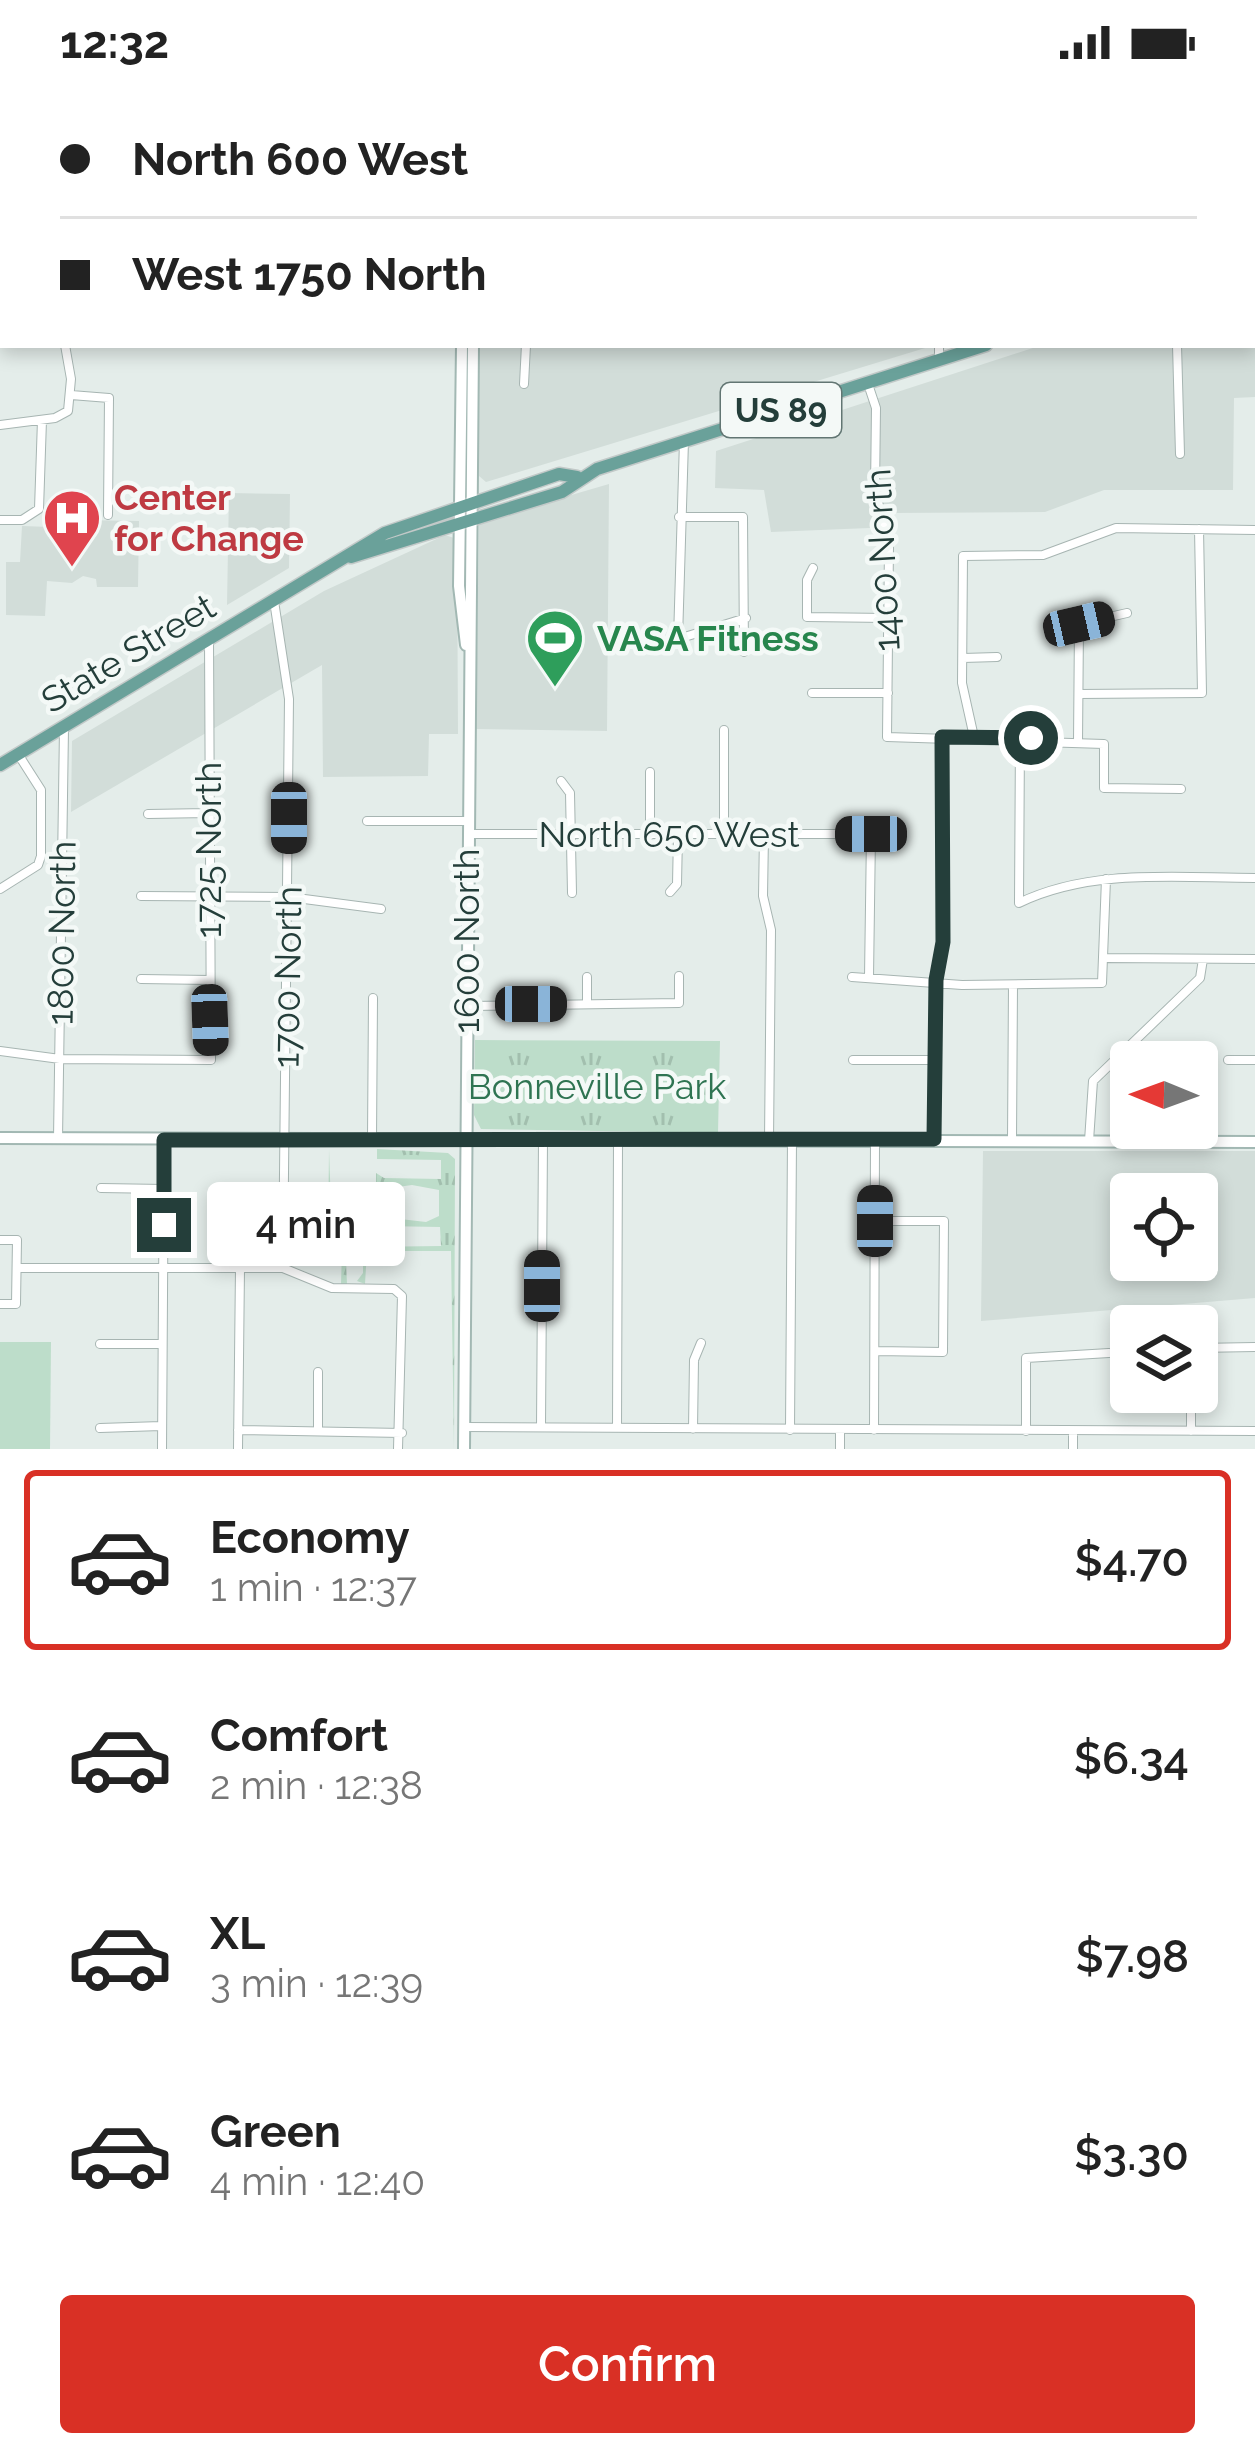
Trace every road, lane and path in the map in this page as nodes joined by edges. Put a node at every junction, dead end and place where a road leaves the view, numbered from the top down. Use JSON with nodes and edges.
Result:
{"nodes":[{"id":1,"x":65,"y":348,"type":"edge"},
{"id":2,"x":462,"y":348,"type":"edge"},
{"id":3,"x":473,"y":348,"type":"edge"},
{"id":4,"x":526,"y":348,"type":"edge"},
{"id":5,"x":1177,"y":348,"type":"edge"},
{"id":6,"x":939,"y":352,"type":"edge"},
{"id":7,"x":868,"y":384,"type":"junction"},
{"id":8,"x":524,"y":385,"type":"dead end"},
{"id":9,"x":71,"y":395,"type":"junction"},
{"id":10,"x":42,"y":420,"type":"junction"},
{"id":11,"x":0,"y":425,"type":"edge"},
{"id":12,"x":684,"y":440,"type":"junction"},
{"id":13,"x":1180,"y":454,"type":"dead end"},
{"id":14,"x":577,"y":477,"type":"junction"},
{"id":15,"x":465,"y":504,"type":"junction"},
{"id":16,"x":108,"y":515,"type":"dead end"},
{"id":17,"x":680,"y":517,"type":"junction"},
{"id":18,"x":0,"y":520,"type":"edge"},
{"id":19,"x":464,"y":523,"type":"junction"},
{"id":20,"x":1199,"y":530,"type":"junction"},
{"id":21,"x":1255,"y":530,"type":"edge"},
{"id":22,"x":351,"y":557,"type":"junction"},
{"id":23,"x":813,"y":568,"type":"dead end"},
{"id":24,"x":274,"y":600,"type":"junction"},
{"id":25,"x":1127,"y":613,"type":"dead end"},
{"id":26,"x":746,"y":618,"type":"junction"},
{"id":27,"x":888,"y":618,"type":"junction"},
{"id":28,"x":209,"y":639,"type":"junction"},
{"id":29,"x":744,"y":652,"type":"dead end"},
{"id":30,"x":963,"y":658,"type":"junction"},
{"id":31,"x":997,"y":658,"type":"dead end"},
{"id":32,"x":812,"y":693,"type":"dead end"},
{"id":33,"x":888,"y":693,"type":"junction"},
{"id":34,"x":1078,"y":694,"type":"junction"},
{"id":35,"x":64,"y":727,"type":"junction"},
{"id":36,"x":724,"y":730,"type":"dead end"},
{"id":37,"x":942,"y":737,"type":"junction"},
{"id":38,"x":974,"y":737,"type":"junction"},
{"id":39,"x":1020,"y":737,"type":"junction"},
{"id":40,"x":1078,"y":742,"type":"junction"},
{"id":41,"x":19,"y":754,"type":"junction"},
{"id":42,"x":0,"y":766,"type":"edge"},
{"id":43,"x":650,"y":772,"type":"dead end"},
{"id":44,"x":561,"y":781,"type":"dead end"},
{"id":45,"x":1180,"y":789,"type":"dead end"},
{"id":46,"x":208,"y":813,"type":"junction"},
{"id":47,"x":148,"y":814,"type":"dead end"},
{"id":48,"x":367,"y":821,"type":"dead end"},
{"id":49,"x":467,"y":828,"type":"junction"},
{"id":50,"x":572,"y":834,"type":"junction"},
{"id":51,"x":678,"y":835,"type":"junction"},
{"id":52,"x":724,"y":835,"type":"junction"},
{"id":53,"x":650,"y":836,"type":"junction"},
{"id":54,"x":764,"y":836,"type":"junction"},
{"id":55,"x":1255,"y":878,"type":"edge"},
{"id":56,"x":1106,"y":879,"type":"junction"},
{"id":57,"x":0,"y":889,"type":"edge"},
{"id":58,"x":670,"y":892,"type":"dead end"},
{"id":59,"x":572,"y":893,"type":"dead end"},
{"id":60,"x":141,"y":896,"type":"dead end"},
{"id":61,"x":289,"y":896,"type":"junction"},
{"id":62,"x":208,"y":898,"type":"junction"},
{"id":63,"x":381,"y":909,"type":"dead end"},
{"id":64,"x":1106,"y":958,"type":"junction"},
{"id":65,"x":1203,"y":958,"type":"junction"},
{"id":66,"x":1255,"y":959,"type":"edge"},
{"id":67,"x":679,"y":976,"type":"dead end"},
{"id":68,"x":587,"y":977,"type":"dead end"},
{"id":69,"x":852,"y":977,"type":"dead end"},
{"id":70,"x":869,"y":977,"type":"junction"},
{"id":71,"x":141,"y":980,"type":"dead end"},
{"id":72,"x":209,"y":980,"type":"junction"},
{"id":73,"x":936,"y":980,"type":"junction"},
{"id":74,"x":1013,"y":986,"type":"junction"},
{"id":75,"x":373,"y":998,"type":"dead end"},
{"id":76,"x":587,"y":1003,"type":"junction"},
{"id":77,"x":466,"y":1006,"type":"junction"},
{"id":78,"x":0,"y":1051,"type":"edge"},
{"id":79,"x":60,"y":1059,"type":"junction"},
{"id":80,"x":853,"y":1060,"type":"dead end"},
{"id":81,"x":934,"y":1060,"type":"junction"},
{"id":82,"x":1228,"y":1060,"type":"dead end"},
{"id":83,"x":1255,"y":1060,"type":"edge"},
{"id":84,"x":0,"y":1138,"type":"edge"},
{"id":85,"x":1218,"y":1138,"type":"edge"},
{"id":86,"x":58,"y":1139,"type":"junction"},
{"id":87,"x":372,"y":1139,"type":"junction"},
{"id":88,"x":934,"y":1139,"type":"junction"},
{"id":89,"x":1110,"y":1139,"type":"edge"},
{"id":90,"x":164,"y":1140,"type":"junction"},
{"id":91,"x":284,"y":1140,"type":"junction"},
{"id":92,"x":465,"y":1140,"type":"junction"},
{"id":93,"x":543,"y":1140,"type":"junction"},
{"id":94,"x":792,"y":1140,"type":"junction"},
{"id":95,"x":875,"y":1140,"type":"junction"},
{"id":96,"x":1012,"y":1140,"type":"junction"},
{"id":97,"x":618,"y":1141,"type":"junction"},
{"id":98,"x":769,"y":1141,"type":"junction"},
{"id":99,"x":1089,"y":1141,"type":"junction"},
{"id":100,"x":1255,"y":1142,"type":"edge"},
{"id":101,"x":101,"y":1189,"type":"dead end"},
{"id":102,"x":164,"y":1189,"type":"junction"},
{"id":103,"x":226,"y":1190,"type":"dead end"},
{"id":104,"x":282,"y":1192,"type":"junction"},
{"id":105,"x":875,"y":1221,"type":"junction"},
{"id":106,"x":0,"y":1240,"type":"edge"},
{"id":107,"x":17,"y":1268,"type":"junction"},
{"id":108,"x":164,"y":1268,"type":"junction"},
{"id":109,"x":240,"y":1268,"type":"junction"},
{"id":110,"x":283,"y":1268,"type":"junction"},
{"id":111,"x":0,"y":1304,"type":"edge"},
{"id":112,"x":700,"y":1343,"type":"dead end"},
{"id":113,"x":100,"y":1344,"type":"dead end"},
{"id":114,"x":162,"y":1344,"type":"junction"},
{"id":115,"x":1255,"y":1347,"type":"edge"},
{"id":116,"x":1218,"y":1348,"type":"edge"},
{"id":117,"x":875,"y":1351,"type":"junction"},
{"id":118,"x":1109,"y":1353,"type":"dead end"},
{"id":119,"x":318,"y":1372,"type":"dead end"},
{"id":120,"x":1192,"y":1413,"type":"edge"},
{"id":121,"x":161,"y":1426,"type":"junction"},
{"id":122,"x":100,"y":1427,"type":"dead end"},
{"id":123,"x":464,"y":1427,"type":"junction"},
{"id":124,"x":541,"y":1427,"type":"junction"},
{"id":125,"x":616,"y":1428,"type":"junction"},
{"id":126,"x":693,"y":1429,"type":"junction"},
{"id":127,"x":238,"y":1430,"type":"junction"},
{"id":128,"x":790,"y":1430,"type":"junction"},
{"id":129,"x":874,"y":1430,"type":"junction"},
{"id":130,"x":318,"y":1431,"type":"junction"},
{"id":131,"x":840,"y":1431,"type":"junction"},
{"id":132,"x":1026,"y":1431,"type":"junction"},
{"id":133,"x":1192,"y":1431,"type":"junction"},
{"id":134,"x":1255,"y":1431,"type":"edge"},
{"id":135,"x":401,"y":1432,"type":"junction"},
{"id":136,"x":1073,"y":1432,"type":"junction"},
{"id":137,"x":162,"y":1449,"type":"edge"},
{"id":138,"x":238,"y":1449,"type":"edge"},
{"id":139,"x":398,"y":1449,"type":"edge"},
{"id":140,"x":464,"y":1449,"type":"edge"},
{"id":141,"x":840,"y":1449,"type":"edge"},
{"id":142,"x":1073,"y":1449,"type":"edge"}],
"edges":[{"from":1,"to":9,"type":"street"},
{"from":2,"to":15,"type":"street","name":"1600 North"},
{"from":3,"to":15,"type":"street","name":"1600 North"},
{"from":4,"to":8,"type":"street"},
{"from":5,"to":13,"type":"street"},
{"from":6,"to":7,"type":"main road","name":"State Street","number":"US 89"},
{"from":7,"to":12,"type":"main road","name":"State Street","number":"US 89"},
{"from":7,"to":27,"type":"street","name":"1400 North"},
{"from":9,"to":10,"type":"street"},
{"from":9,"to":16,"type":"street"},
{"from":10,"to":11,"type":"street"},
{"from":10,"to":18,"type":"street"},
{"from":12,"to":14,"type":"main road","name":"State Street","number":"US 89"},
{"from":12,"to":17,"type":"street"},
{"from":14,"to":15,"type":"main road","name":"State Street","number":"US 89"},
{"from":14,"to":19,"type":"main road","name":"State Street","number":"US 89"},
{"from":15,"to":19,"type":"street","name":"1600 North"},
{"from":15,"to":22,"type":"main road","name":"State Street","number":"US 89"},
{"from":17,"to":26,"type":"street"},
{"from":17,"to":26,"type":"street"},
{"from":19,"to":22,"type":"main road","name":"State Street","number":"US 89"},
{"from":19,"to":49,"type":"street","name":"1600 North"},
{"from":20,"to":21,"type":"street"},
{"from":20,"to":30,"type":"street"},
{"from":20,"to":34,"type":"street"},
{"from":22,"to":24,"type":"main road","name":"State Street","number":"US 89"},
{"from":23,"to":27,"type":"street"},
{"from":24,"to":28,"type":"main road","name":"State Street","number":"US 89"},
{"from":24,"to":61,"type":"street","name":"1700 North"},
{"from":25,"to":34,"type":"street"},
{"from":26,"to":29,"type":"street"},
{"from":27,"to":33,"type":"street","name":"1400 North"},
{"from":28,"to":35,"type":"main road","name":"State Street","number":"US 89"},
{"from":28,"to":46,"type":"street","name":"1725 North"},
{"from":30,"to":31,"type":"street"},
{"from":30,"to":38,"type":"street"},
{"from":32,"to":33,"type":"street"},
{"from":33,"to":37,"type":"street","name":"1400 North"},
{"from":34,"to":40,"type":"street"},
{"from":35,"to":41,"type":"main road","name":"State Street","number":"US 89"},
{"from":35,"to":79,"type":"street","name":"1800 North"},
{"from":36,"to":52,"type":"street"},
{"from":37,"to":38,"type":"street"},
{"from":37,"to":73,"type":"street"},
{"from":38,"to":39,"type":"street"},
{"from":39,"to":40,"type":"street"},
{"from":39,"to":56,"type":"street"},
{"from":40,"to":45,"type":"street"},
{"from":41,"to":42,"type":"main road","name":"State Street","number":"US 89"},
{"from":41,"to":57,"type":"street"},
{"from":43,"to":53,"type":"street"},
{"from":44,"to":50,"type":"street"},
{"from":46,"to":47,"type":"street"},
{"from":46,"to":62,"type":"street","name":"1725 North"},
{"from":48,"to":49,"type":"street","name":"North 650 West"},
{"from":49,"to":50,"type":"street","name":"North 650 West"},
{"from":49,"to":77,"type":"street","name":"1600 North"},
{"from":50,"to":53,"type":"street","name":"North 650 West"},
{"from":50,"to":59,"type":"street"},
{"from":51,"to":52,"type":"street","name":"North 650 West"},
{"from":51,"to":53,"type":"street","name":"North 650 West"},
{"from":51,"to":58,"type":"street"},
{"from":52,"to":54,"type":"street","name":"North 650 West"},
{"from":54,"to":70,"type":"street","name":"North 650 West"},
{"from":54,"to":98,"type":"street"},
{"from":55,"to":56,"type":"street"},
{"from":56,"to":64,"type":"street"},
{"from":60,"to":62,"type":"street"},
{"from":61,"to":62,"type":"street"},
{"from":61,"to":63,"type":"street"},
{"from":61,"to":91,"type":"street","name":"1700 North"},
{"from":62,"to":72,"type":"street","name":"1725 North"},
{"from":64,"to":65,"type":"street"},
{"from":64,"to":74,"type":"street"},
{"from":65,"to":66,"type":"street"},
{"from":65,"to":99,"type":"street"},
{"from":67,"to":76,"type":"street"},
{"from":68,"to":76,"type":"street"},
{"from":69,"to":70,"type":"street"},
{"from":70,"to":73,"type":"street"},
{"from":71,"to":72,"type":"street"},
{"from":72,"to":79,"type":"street","name":"1725 North"},
{"from":73,"to":74,"type":"street"},
{"from":73,"to":81,"type":"street"},
{"from":74,"to":96,"type":"street"},
{"from":75,"to":87,"type":"street"},
{"from":76,"to":77,"type":"street"},
{"from":77,"to":92,"type":"street","name":"1600 North"},
{"from":78,"to":79,"type":"street"},
{"from":79,"to":86,"type":"street","name":"1800 North"},
{"from":80,"to":81,"type":"street"},
{"from":81,"to":88,"type":"street"},
{"from":82,"to":83,"type":"street"},
{"from":84,"to":86,"type":"street"},
{"from":85,"to":100,"type":"street"},
{"from":86,"to":90,"type":"street"},
{"from":87,"to":91,"type":"street"},
{"from":87,"to":92,"type":"street"},
{"from":88,"to":95,"type":"street"},
{"from":88,"to":96,"type":"street"},
{"from":89,"to":99,"type":"street"},
{"from":90,"to":91,"type":"street"},
{"from":90,"to":102,"type":"street"},
{"from":91,"to":104,"type":"street","name":"1700 North"},
{"from":92,"to":93,"type":"street"},
{"from":92,"to":123,"type":"street","name":"1600 North"},
{"from":93,"to":97,"type":"street"},
{"from":93,"to":124,"type":"street"},
{"from":94,"to":95,"type":"street"},
{"from":94,"to":98,"type":"street"},
{"from":94,"to":128,"type":"street"},
{"from":95,"to":105,"type":"street"},
{"from":96,"to":99,"type":"street"},
{"from":97,"to":98,"type":"street"},
{"from":97,"to":125,"type":"street"},
{"from":101,"to":102,"type":"street"},
{"from":102,"to":108,"type":"street"},
{"from":103,"to":104,"type":"street"},
{"from":104,"to":110,"type":"street","name":"1700 North"},
{"from":105,"to":117,"type":"street"},
{"from":105,"to":117,"type":"street"},
{"from":106,"to":107,"type":"street"},
{"from":107,"to":108,"type":"street"},
{"from":107,"to":111,"type":"street"},
{"from":108,"to":109,"type":"street"},
{"from":108,"to":114,"type":"street"},
{"from":109,"to":110,"type":"street"},
{"from":109,"to":127,"type":"street"},
{"from":110,"to":135,"type":"street"},
{"from":112,"to":126,"type":"street"},
{"from":113,"to":114,"type":"street"},
{"from":114,"to":121,"type":"street"},
{"from":115,"to":116,"type":"street"},
{"from":117,"to":129,"type":"street"},
{"from":118,"to":132,"type":"street"},
{"from":119,"to":130,"type":"street"},
{"from":120,"to":133,"type":"street"},
{"from":121,"to":122,"type":"street"},
{"from":121,"to":137,"type":"street"},
{"from":123,"to":124,"type":"street"},
{"from":123,"to":140,"type":"street","name":"1600 North"},
{"from":124,"to":125,"type":"street"},
{"from":125,"to":126,"type":"street"},
{"from":126,"to":128,"type":"street"},
{"from":127,"to":130,"type":"street"},
{"from":127,"to":138,"type":"street"},
{"from":128,"to":131,"type":"street"},
{"from":129,"to":131,"type":"street"},
{"from":129,"to":132,"type":"street"},
{"from":130,"to":135,"type":"street"},
{"from":131,"to":141,"type":"street"},
{"from":132,"to":136,"type":"street"},
{"from":133,"to":134,"type":"street"},
{"from":133,"to":136,"type":"street"},
{"from":135,"to":139,"type":"street"},
{"from":136,"to":142,"type":"street"}]}
